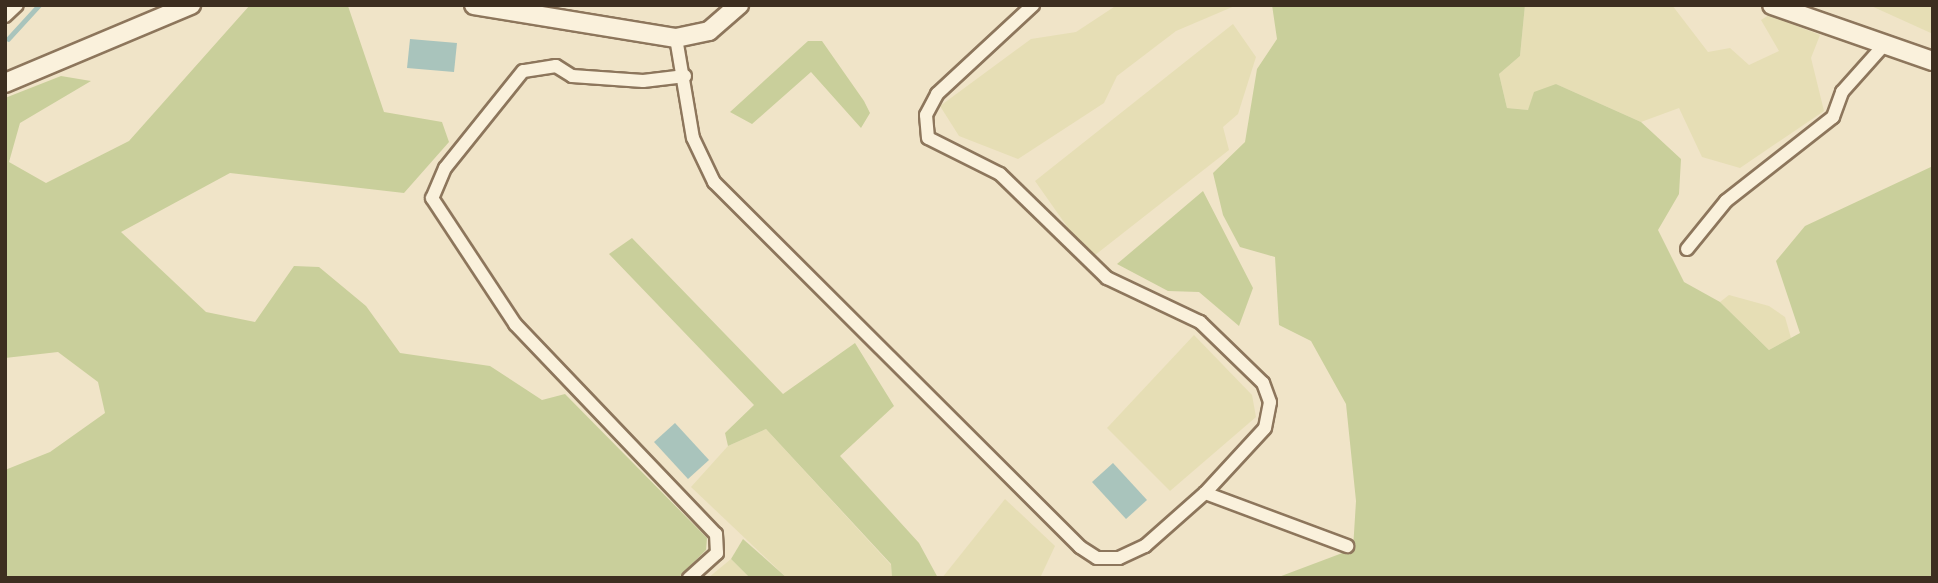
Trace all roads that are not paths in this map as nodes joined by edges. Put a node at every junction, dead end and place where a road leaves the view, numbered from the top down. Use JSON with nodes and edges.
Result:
{"nodes":[{"id":1,"x":17,"y":5,"type":"edge"},
{"id":2,"x":191,"y":5,"type":"edge"},
{"id":3,"x":474,"y":5,"type":"edge"},
{"id":4,"x":739,"y":5,"type":"edge"},
{"id":5,"x":1033,"y":5,"type":"edge"},
{"id":6,"x":1772,"y":5,"type":"edge"},
{"id":7,"x":5,"y":16,"type":"edge"},
{"id":8,"x":676,"y":38,"type":"junction"},
{"id":9,"x":1884,"y":45,"type":"junction"},
{"id":10,"x":1933,"y":61,"type":"edge"},
{"id":11,"x":685,"y":76,"type":"junction"},
{"id":12,"x":5,"y":83,"type":"edge"},
{"id":13,"x":1687,"y":249,"type":"dead end"},
{"id":14,"x":1205,"y":493,"type":"junction"},
{"id":15,"x":1348,"y":546,"type":"dead end"},
{"id":16,"x":689,"y":578,"type":"edge"}],
"edges":[{"from":1,"to":7,"type":"street"},
{"from":2,"to":12,"type":"street"},
{"from":3,"to":8,"type":"street"},
{"from":4,"to":8,"type":"street"},
{"from":5,"to":14,"type":"street"},
{"from":6,"to":9,"type":"street"},
{"from":8,"to":11,"type":"street"},
{"from":9,"to":10,"type":"street"},
{"from":9,"to":13,"type":"street"},
{"from":11,"to":14,"type":"street"},
{"from":11,"to":16,"type":"street"},
{"from":14,"to":15,"type":"street"}]}
